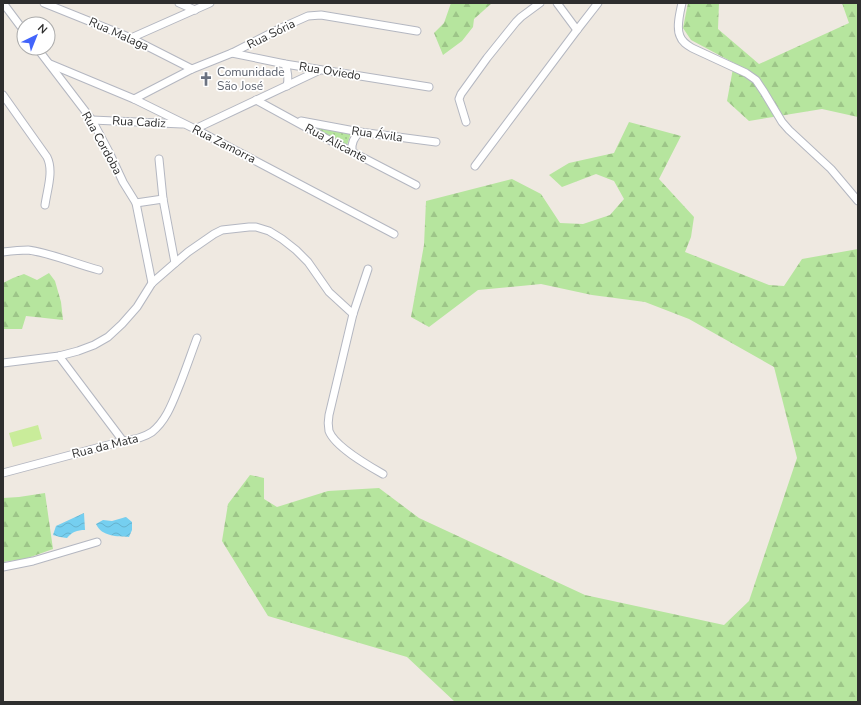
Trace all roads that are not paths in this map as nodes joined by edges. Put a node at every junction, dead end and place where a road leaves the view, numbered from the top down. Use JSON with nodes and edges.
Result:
{"nodes":[{"id":1,"x":3,"y":3,"type":"edge"},
{"id":2,"x":44,"y":3,"type":"edge"},
{"id":3,"x":179,"y":3,"type":"edge"},
{"id":4,"x":210,"y":3,"type":"edge"},
{"id":5,"x":540,"y":3,"type":"edge"},
{"id":6,"x":558,"y":3,"type":"edge"},
{"id":7,"x":598,"y":3,"type":"edge"},
{"id":8,"x":682,"y":3,"type":"edge"},
{"id":9,"x":198,"y":7,"type":"edge"},
{"id":10,"x":16,"y":20,"type":"edge"},
{"id":11,"x":577,"y":30,"type":"junction"},
{"id":12,"x":417,"y":31,"type":"dead end"},
{"id":13,"x":131,"y":38,"type":"junction"},
{"id":14,"x":232,"y":53,"type":"junction"},
{"id":15,"x":44,"y":56,"type":"edge"},
{"id":16,"x":50,"y":64,"type":"junction"},
{"id":17,"x":285,"y":64,"type":"junction"},
{"id":18,"x":192,"y":69,"type":"junction"},
{"id":19,"x":320,"y":70,"type":"junction"},
{"id":20,"x":287,"y":86,"type":"junction"},
{"id":21,"x":429,"y":87,"type":"dead end"},
{"id":22,"x":3,"y":95,"type":"edge"},
{"id":23,"x":134,"y":99,"type":"junction"},
{"id":24,"x":256,"y":100,"type":"junction"},
{"id":25,"x":92,"y":120,"type":"junction"},
{"id":26,"x":294,"y":120,"type":"junction"},
{"id":27,"x":466,"y":122,"type":"dead end"},
{"id":28,"x":186,"y":125,"type":"junction"},
{"id":29,"x":195,"y":129,"type":"junction"},
{"id":30,"x":360,"y":132,"type":"junction"},
{"id":31,"x":436,"y":142,"type":"dead end"},
{"id":32,"x":352,"y":151,"type":"junction"},
{"id":33,"x":159,"y":159,"type":"dead end"},
{"id":34,"x":475,"y":166,"type":"dead end"},
{"id":35,"x":416,"y":185,"type":"dead end"},
{"id":36,"x":163,"y":199,"type":"junction"},
{"id":37,"x":858,"y":201,"type":"edge"},
{"id":38,"x":136,"y":203,"type":"junction"},
{"id":39,"x":45,"y":205,"type":"dead end"},
{"id":40,"x":394,"y":234,"type":"dead end"},
{"id":41,"x":3,"y":252,"type":"edge"},
{"id":42,"x":175,"y":263,"type":"junction"},
{"id":43,"x":368,"y":269,"type":"dead end"},
{"id":44,"x":99,"y":270,"type":"dead end"},
{"id":45,"x":152,"y":283,"type":"junction"},
{"id":46,"x":353,"y":314,"type":"junction"},
{"id":47,"x":196,"y":338,"type":"dead end"},
{"id":48,"x":59,"y":356,"type":"junction"},
{"id":49,"x":3,"y":363,"type":"edge"},
{"id":50,"x":123,"y":441,"type":"junction"},
{"id":51,"x":3,"y":474,"type":"edge"},
{"id":52,"x":383,"y":474,"type":"dead end"},
{"id":53,"x":97,"y":542,"type":"dead end"},
{"id":54,"x":3,"y":567,"type":"edge"}],
"edges":[{"from":1,"to":10,"type":"street"},
{"from":2,"to":13,"type":"street","name":"Rua Malaga"},
{"from":3,"to":9,"type":"street"},
{"from":4,"to":9,"type":"street"},
{"from":5,"to":27,"type":"street"},
{"from":6,"to":11,"type":"street"},
{"from":7,"to":11,"type":"street"},
{"from":8,"to":37,"type":"street"},
{"from":9,"to":13,"type":"street"},
{"from":11,"to":34,"type":"street"},
{"from":12,"to":14,"type":"street","name":"Rua Sória"},
{"from":13,"to":18,"type":"street","name":"Rua Malaga"},
{"from":14,"to":17,"type":"street","name":"Rua Oviedo"},
{"from":14,"to":18,"type":"street","name":"Rua Sória"},
{"from":15,"to":16,"type":"street","name":"Rua Cordoba"},
{"from":16,"to":23,"type":"street","name":"Rua Zamorra"},
{"from":16,"to":25,"type":"street","name":"Rua Cordoba"},
{"from":17,"to":19,"type":"street","name":"Rua Oviedo"},
{"from":17,"to":20,"type":"street"},
{"from":18,"to":23,"type":"street","name":"Rua Sória"},
{"from":19,"to":20,"type":"street"},
{"from":19,"to":21,"type":"street","name":"Rua Oviedo"},
{"from":20,"to":24,"type":"street"},
{"from":22,"to":39,"type":"street"},
{"from":23,"to":28,"type":"street","name":"Rua Zamorra"},
{"from":24,"to":26,"type":"street","name":"Rua Alicante"},
{"from":24,"to":29,"type":"street"},
{"from":25,"to":28,"type":"street","name":"Rua Cadiz"},
{"from":25,"to":38,"type":"street","name":"Rua Cordoba"},
{"from":26,"to":30,"type":"street","name":"Rua Ávila"},
{"from":26,"to":32,"type":"street","name":"Rua Alicante"},
{"from":28,"to":29,"type":"street","name":"Rua Zamorra"},
{"from":29,"to":40,"type":"street","name":"Rua Zamorra"},
{"from":30,"to":31,"type":"street","name":"Rua Ávila"},
{"from":30,"to":32,"type":"street"},
{"from":32,"to":35,"type":"street","name":"Rua Alicante"},
{"from":33,"to":36,"type":"street"},
{"from":36,"to":38,"type":"street"},
{"from":36,"to":42,"type":"street"},
{"from":38,"to":45,"type":"street"},
{"from":41,"to":44,"type":"street"},
{"from":42,"to":45,"type":"street"},
{"from":42,"to":46,"type":"street"},
{"from":43,"to":46,"type":"street"},
{"from":45,"to":48,"type":"street"},
{"from":46,"to":52,"type":"street"},
{"from":47,"to":50,"type":"street","name":"Rua da Mata"},
{"from":48,"to":49,"type":"street"},
{"from":48,"to":50,"type":"street"},
{"from":50,"to":51,"type":"street","name":"Rua da Mata"},
{"from":53,"to":54,"type":"street"}]}
